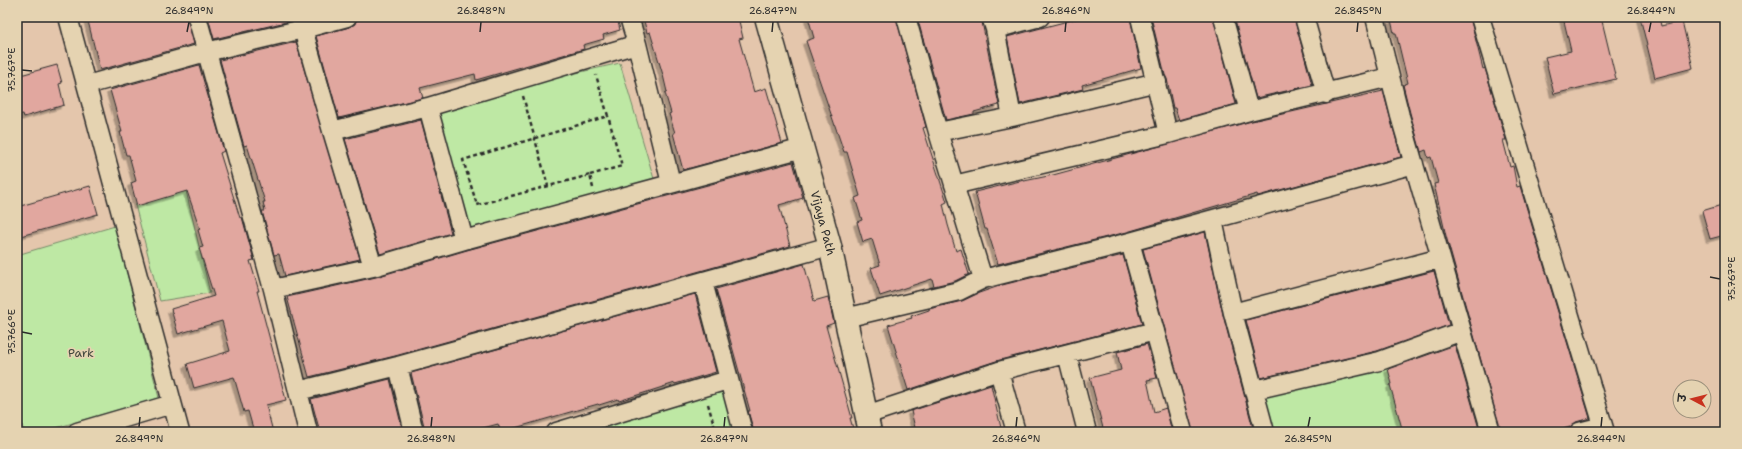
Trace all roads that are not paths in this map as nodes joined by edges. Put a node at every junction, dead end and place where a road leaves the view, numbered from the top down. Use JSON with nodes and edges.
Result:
{"nodes":[{"id":1,"x":68,"y":17,"type":"edge"},
{"id":2,"x":197,"y":17,"type":"edge"},
{"id":3,"x":347,"y":17,"type":"edge"},
{"id":4,"x":630,"y":17,"type":"edge"},
{"id":5,"x":766,"y":17,"type":"edge"},
{"id":6,"x":906,"y":17,"type":"edge"},
{"id":7,"x":1040,"y":17,"type":"edge"},
{"id":8,"x":1140,"y":17,"type":"edge"},
{"id":9,"x":1223,"y":17,"type":"edge"},
{"id":10,"x":1304,"y":17,"type":"edge"},
{"id":11,"x":1375,"y":17,"type":"edge"},
{"id":12,"x":1480,"y":17,"type":"edge"},
{"id":13,"x":993,"y":23,"type":"edge"},
{"id":14,"x":303,"y":29,"type":"junction"},
{"id":15,"x":637,"y":44,"type":"junction"},
{"id":16,"x":206,"y":52,"type":"junction"},
{"id":17,"x":1390,"y":77,"type":"junction"},
{"id":18,"x":1157,"y":82,"type":"junction"},
{"id":19,"x":87,"y":85,"type":"junction"},
{"id":20,"x":1326,"y":94,"type":"junction"},
{"id":21,"x":428,"y":107,"type":"junction"},
{"id":22,"x":1249,"y":111,"type":"junction"},
{"id":23,"x":1012,"y":117,"type":"junction"},
{"id":24,"x":332,"y":131,"type":"junction"},
{"id":25,"x":938,"y":132,"type":"junction"},
{"id":26,"x":1168,"y":134,"type":"junction"},
{"id":27,"x":803,"y":148,"type":"junction"},
{"id":28,"x":1414,"y":164,"type":"junction"},
{"id":29,"x":672,"y":183,"type":"junction"},
{"id":30,"x":954,"y":185,"type":"junction"},
{"id":31,"x":1213,"y":220,"type":"junction"},
{"id":32,"x":464,"y":240,"type":"junction"},
{"id":33,"x":1130,"y":242,"type":"junction"},
{"id":34,"x":830,"y":246,"type":"junction"},
{"id":35,"x":1441,"y":258,"type":"junction"},
{"id":36,"x":372,"y":267,"type":"junction"},
{"id":37,"x":983,"y":279,"type":"junction"},
{"id":38,"x":703,"y":282,"type":"junction"},
{"id":39,"x":273,"y":289,"type":"junction"},
{"id":40,"x":1233,"y":313,"type":"junction"},
{"id":41,"x":845,"y":318,"type":"junction"},
{"id":42,"x":1155,"y":331,"type":"junction"},
{"id":43,"x":1462,"y":332,"type":"junction"},
{"id":44,"x":1067,"y":354,"type":"junction"},
{"id":45,"x":398,"y":366,"type":"junction"},
{"id":46,"x":999,"y":371,"type":"junction"},
{"id":47,"x":728,"y":380,"type":"junction"},
{"id":48,"x":298,"y":390,"type":"junction"},
{"id":49,"x":1254,"y":390,"type":"junction"},
{"id":50,"x":172,"y":404,"type":"junction"},
{"id":51,"x":868,"y":424,"type":"edge"},
{"id":52,"x":1604,"y":429,"type":"edge"},
{"id":53,"x":77,"y":432,"type":"edge"},
{"id":54,"x":180,"y":432,"type":"edge"},
{"id":55,"x":308,"y":432,"type":"edge"},
{"id":56,"x":414,"y":432,"type":"edge"},
{"id":57,"x":556,"y":432,"type":"edge"},
{"id":58,"x":743,"y":432,"type":"edge"},
{"id":59,"x":1016,"y":432,"type":"edge"},
{"id":60,"x":1087,"y":432,"type":"edge"},
{"id":61,"x":1183,"y":432,"type":"edge"},
{"id":62,"x":1265,"y":432,"type":"edge"},
{"id":63,"x":1491,"y":432,"type":"edge"},
{"id":64,"x":1579,"y":432,"type":"edge"}],
"edges":[{"from":1,"to":19,"type":"street"},
{"from":2,"to":16,"type":"street"},
{"from":3,"to":14,"type":"street"},
{"from":4,"to":15,"type":"street"},
{"from":5,"to":27,"type":"street","name":"Vijaya Path"},
{"from":6,"to":25,"type":"street"},
{"from":7,"to":13,"type":"street"},
{"from":8,"to":18,"type":"street"},
{"from":9,"to":22,"type":"street"},
{"from":10,"to":20,"type":"street"},
{"from":11,"to":17,"type":"street"},
{"from":12,"to":52,"type":"street"},
{"from":13,"to":23,"type":"street"},
{"from":14,"to":16,"type":"street"},
{"from":14,"to":24,"type":"street"},
{"from":15,"to":21,"type":"street"},
{"from":15,"to":29,"type":"street"},
{"from":16,"to":19,"type":"street"},
{"from":16,"to":39,"type":"street"},
{"from":17,"to":20,"type":"street"},
{"from":17,"to":28,"type":"street"},
{"from":18,"to":23,"type":"street"},
{"from":18,"to":26,"type":"street"},
{"from":19,"to":50,"type":"street"},
{"from":20,"to":22,"type":"street"},
{"from":21,"to":24,"type":"street"},
{"from":21,"to":32,"type":"street"},
{"from":22,"to":26,"type":"street"},
{"from":23,"to":25,"type":"street"},
{"from":24,"to":36,"type":"street"},
{"from":25,"to":30,"type":"street"},
{"from":26,"to":30,"type":"street"},
{"from":27,"to":29,"type":"street"},
{"from":27,"to":34,"type":"street","name":"Vijaya Path"},
{"from":28,"to":31,"type":"street"},
{"from":28,"to":35,"type":"street"},
{"from":29,"to":32,"type":"street"},
{"from":30,"to":37,"type":"street"},
{"from":31,"to":33,"type":"street"},
{"from":31,"to":40,"type":"street"},
{"from":32,"to":36,"type":"street"},
{"from":33,"to":37,"type":"street"},
{"from":33,"to":42,"type":"street"},
{"from":34,"to":38,"type":"street"},
{"from":34,"to":41,"type":"street","name":"Vijaya Path"},
{"from":35,"to":40,"type":"street"},
{"from":35,"to":43,"type":"street"},
{"from":36,"to":39,"type":"street"},
{"from":37,"to":41,"type":"street"},
{"from":38,"to":45,"type":"street"},
{"from":38,"to":47,"type":"street"},
{"from":39,"to":48,"type":"street"},
{"from":40,"to":49,"type":"street"},
{"from":41,"to":51,"type":"street","name":"Vijaya Path"},
{"from":42,"to":44,"type":"street"},
{"from":42,"to":61,"type":"street"},
{"from":43,"to":49,"type":"street"},
{"from":43,"to":63,"type":"street"},
{"from":44,"to":46,"type":"street"},
{"from":44,"to":60,"type":"street"},
{"from":45,"to":48,"type":"street"},
{"from":45,"to":56,"type":"street"},
{"from":46,"to":51,"type":"street"},
{"from":46,"to":59,"type":"street"},
{"from":47,"to":57,"type":"street"},
{"from":47,"to":58,"type":"street"},
{"from":48,"to":55,"type":"street"},
{"from":49,"to":62,"type":"street"},
{"from":50,"to":53,"type":"street"},
{"from":50,"to":54,"type":"street"},
{"from":52,"to":64,"type":"street"}]}
